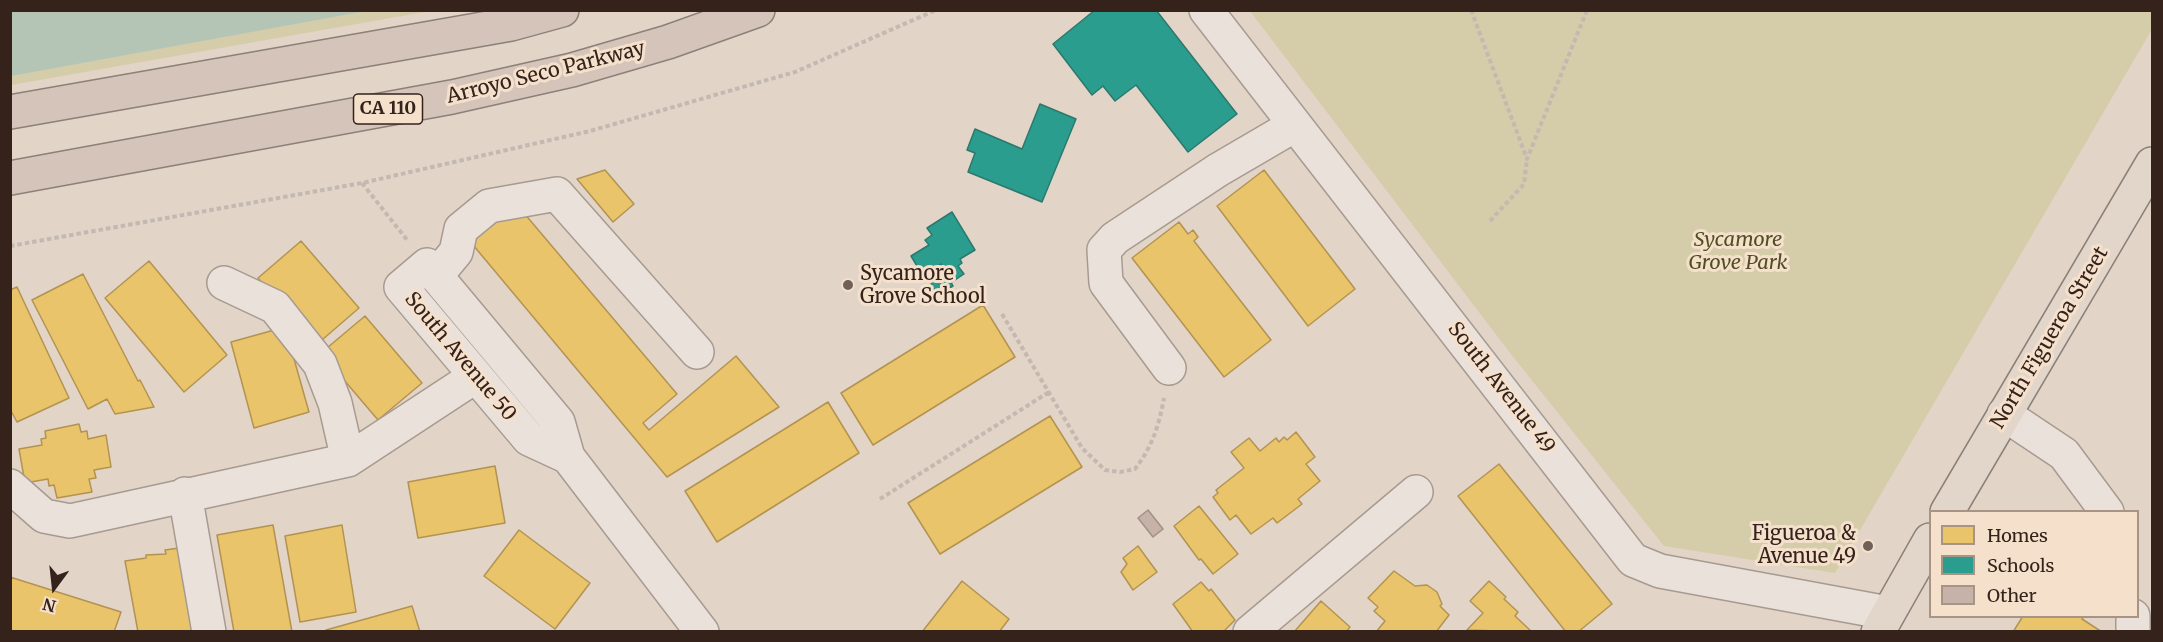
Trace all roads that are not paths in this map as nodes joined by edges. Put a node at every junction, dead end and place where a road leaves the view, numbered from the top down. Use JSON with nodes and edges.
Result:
{"nodes":[{"id":1,"x":562,"y":10,"type":"edge"},
{"id":2,"x":758,"y":10,"type":"edge"},
{"id":3,"x":1206,"y":10,"type":"edge"},
{"id":4,"x":10,"y":112,"type":"edge"},
{"id":5,"x":1295,"y":124,"type":"junction"},
{"id":6,"x":2152,"y":164,"type":"edge"},
{"id":7,"x":10,"y":178,"type":"edge"},
{"id":8,"x":431,"y":270,"type":"junction"},
{"id":9,"x":224,"y":283,"type":"dead end"},
{"id":10,"x":697,"y":352,"type":"dead end"},
{"id":11,"x":1169,"y":368,"type":"road end"},
{"id":12,"x":476,"y":376,"type":"junction"},
{"id":13,"x":2004,"y":414,"type":"junction"},
{"id":14,"x":568,"y":457,"type":"junction"},
{"id":15,"x":348,"y":460,"type":"junction"},
{"id":16,"x":10,"y":486,"type":"edge"},
{"id":17,"x":1416,"y":492,"type":"dead end"},
{"id":18,"x":185,"y":494,"type":"junction"},
{"id":19,"x":1948,"y":510,"type":"edge"},
{"id":20,"x":2106,"y":510,"type":"edge"},
{"id":21,"x":1929,"y":542,"type":"edge"},
{"id":22,"x":1883,"y":622,"type":"edge"},
{"id":23,"x":209,"y":632,"type":"edge"},
{"id":24,"x":702,"y":632,"type":"edge"},
{"id":25,"x":1250,"y":632,"type":"edge"}],
"edges":[{"from":1,"to":4,"type":"highway"},
{"from":2,"to":7,"type":"highway","name":"Arroyo Seco Parkway","number":"CA 110"},
{"from":3,"to":5,"type":"street","name":"South Avenue 49"},
{"from":5,"to":11,"type":"street"},
{"from":5,"to":22,"type":"street","name":"South Avenue 49"},
{"from":6,"to":13,"type":"main road","name":"North Figueroa Street"},
{"from":8,"to":10,"type":"street"},
{"from":8,"to":12,"type":"street","name":"South Avenue 50"},
{"from":8,"to":14,"type":"street","name":"South Avenue 50"},
{"from":9,"to":15,"type":"street"},
{"from":12,"to":14,"type":"street","name":"South Avenue 50"},
{"from":12,"to":15,"type":"street"},
{"from":13,"to":19,"type":"main road","name":"North Figueroa Street"},
{"from":13,"to":20,"type":"street"},
{"from":14,"to":24,"type":"street","name":"South Avenue 50"},
{"from":15,"to":18,"type":"street"},
{"from":16,"to":18,"type":"street"},
{"from":17,"to":25,"type":"street"},
{"from":18,"to":23,"type":"street"},
{"from":21,"to":22,"type":"main road"}]}
